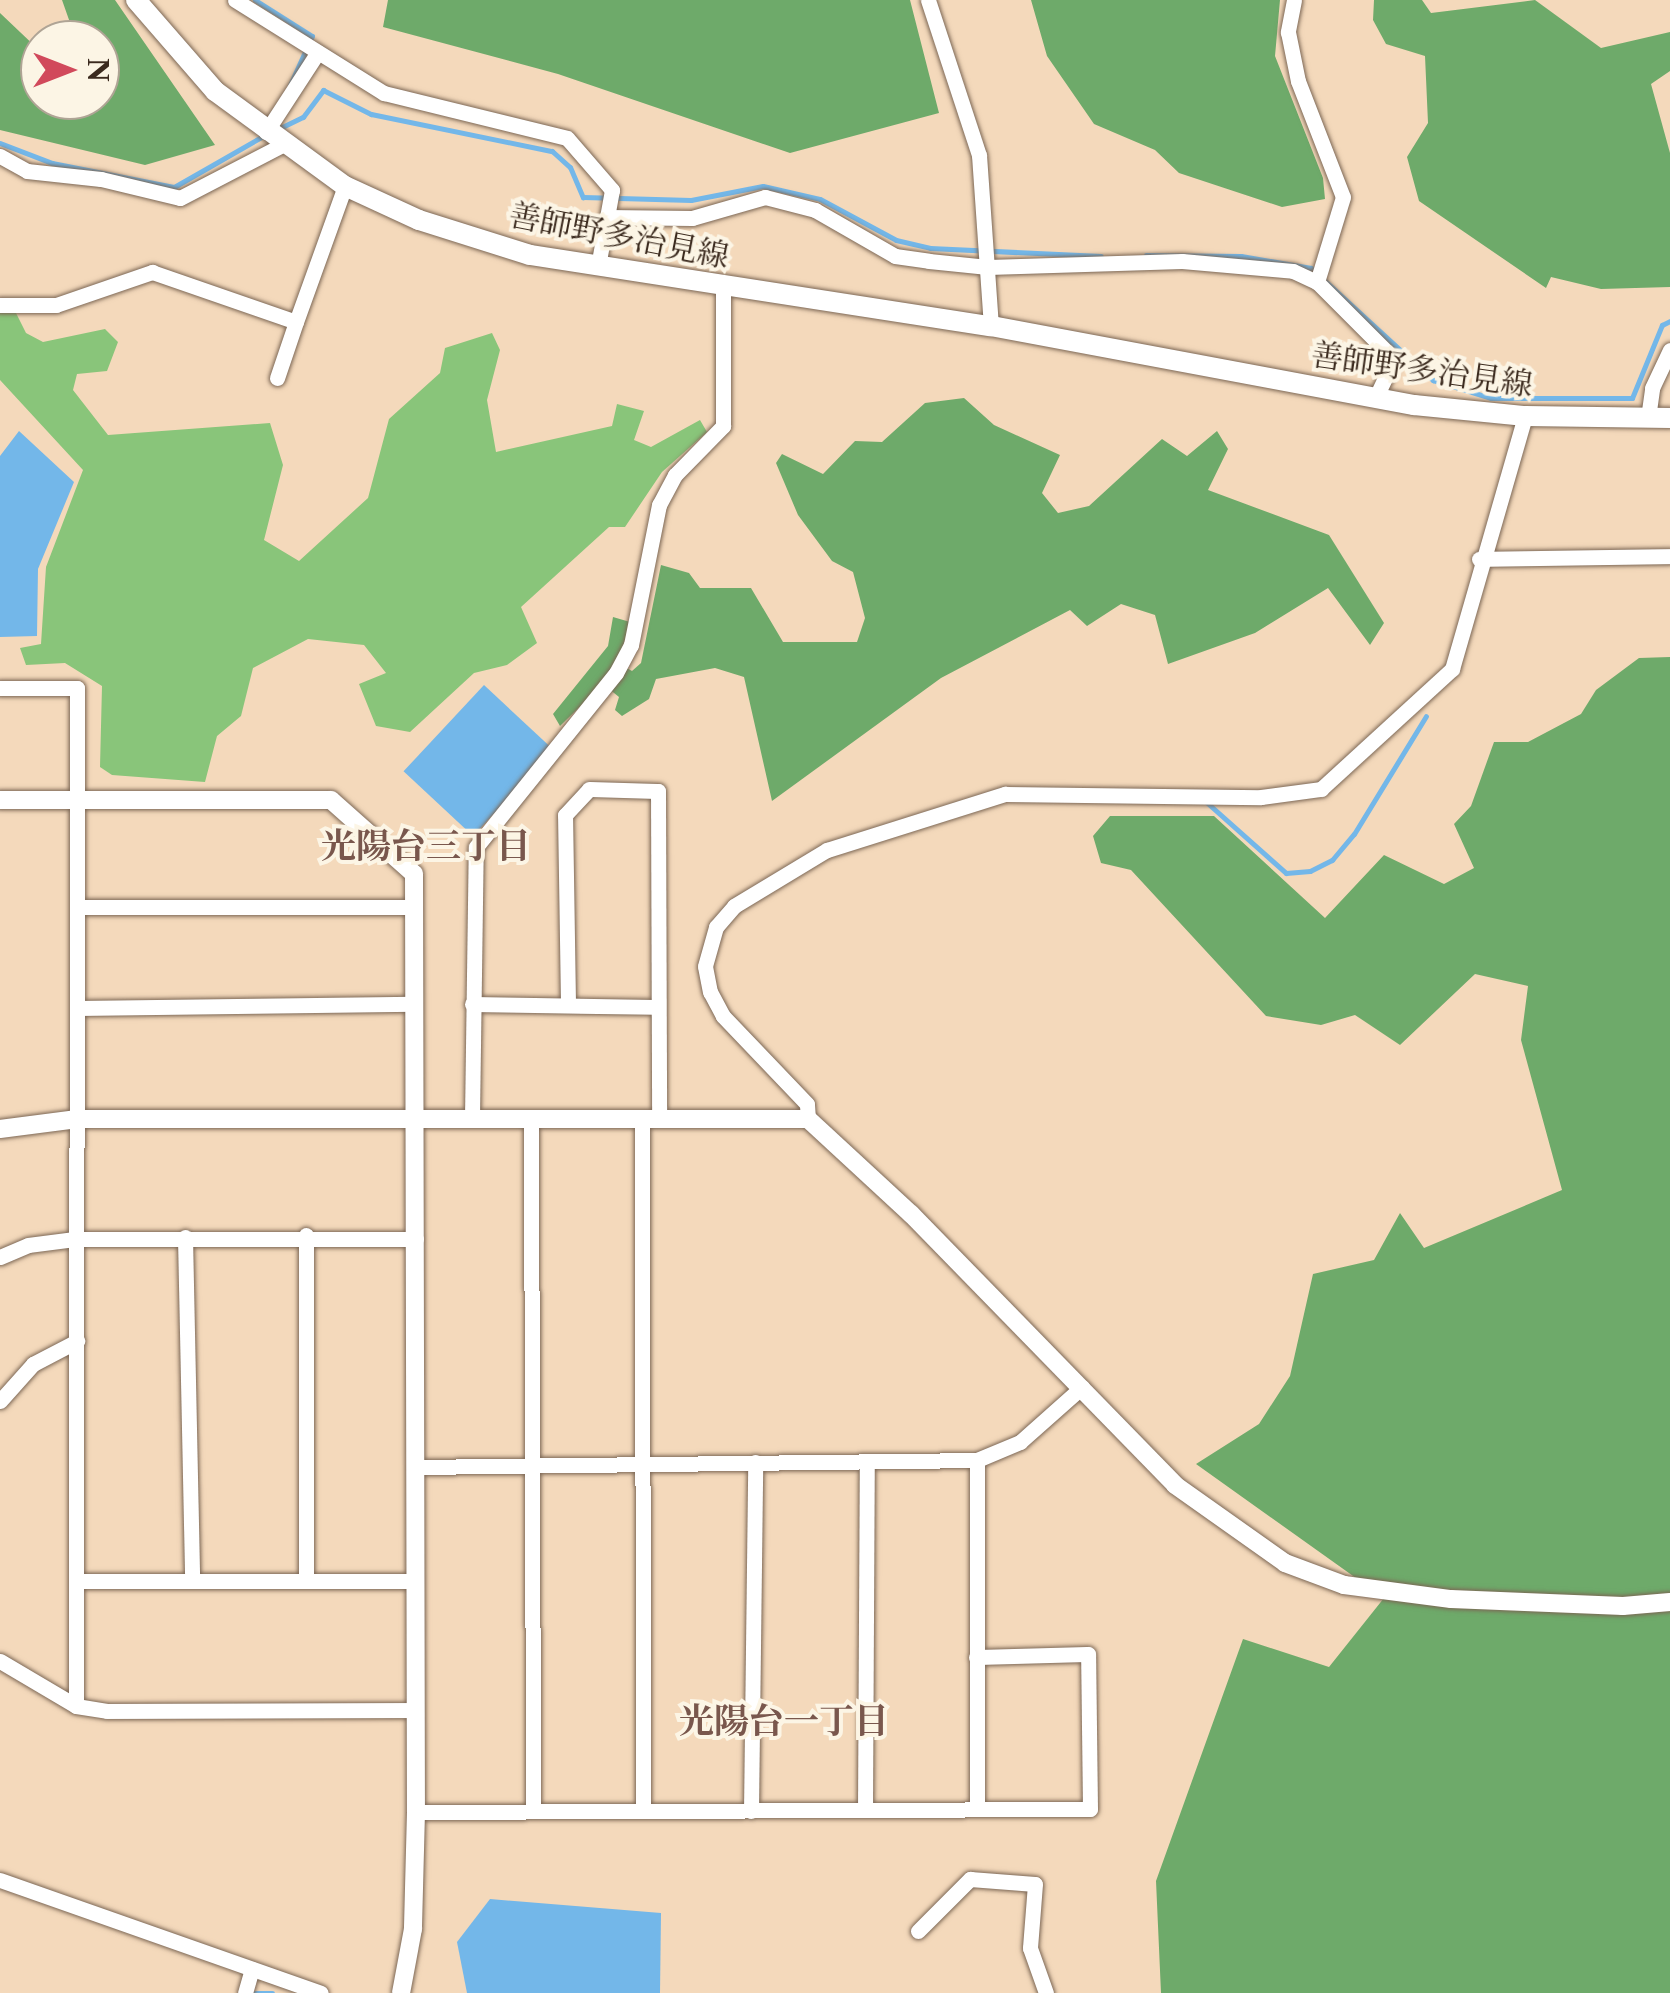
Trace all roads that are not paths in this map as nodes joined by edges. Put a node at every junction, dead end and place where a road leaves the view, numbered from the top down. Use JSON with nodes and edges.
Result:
{"nodes":[{"id":1,"x":136,"y":0,"type":"edge"},
{"id":2,"x":236,"y":0,"type":"edge"},
{"id":3,"x":928,"y":0,"type":"edge"},
{"id":4,"x":1294,"y":0,"type":"edge"},
{"id":5,"x":318,"y":52,"type":"junction"},
{"id":6,"x":274,"y":131,"type":"junction"},
{"id":7,"x":0,"y":156,"type":"edge"},
{"id":8,"x":344,"y":186,"type":"junction"},
{"id":9,"x":607,"y":214,"type":"junction"},
{"id":10,"x":598,"y":266,"type":"junction"},
{"id":11,"x":988,"y":267,"type":"junction"},
{"id":12,"x":1316,"y":282,"type":"junction"},
{"id":13,"x":723,"y":286,"type":"junction"},
{"id":14,"x":0,"y":305,"type":"edge"},
{"id":15,"x":296,"y":322,"type":"junction"},
{"id":16,"x":991,"y":326,"type":"junction"},
{"id":17,"x":1670,"y":350,"type":"edge"},
{"id":18,"x":277,"y":378,"type":"dead end"},
{"id":19,"x":1375,"y":398,"type":"junction"},
{"id":20,"x":1525,"y":416,"type":"junction"},
{"id":21,"x":1648,"y":418,"type":"junction"},
{"id":22,"x":1670,"y":418,"type":"edge"},
{"id":23,"x":1670,"y":556,"type":"edge"},
{"id":24,"x":1479,"y":559,"type":"junction"},
{"id":25,"x":0,"y":688,"type":"edge"},
{"id":26,"x":77,"y":798,"type":"junction"},
{"id":27,"x":0,"y":800,"type":"edge"},
{"id":28,"x":414,"y":906,"type":"junction"},
{"id":29,"x":77,"y":907,"type":"junction"},
{"id":30,"x":415,"y":1004,"type":"junction"},
{"id":31,"x":472,"y":1004,"type":"junction"},
{"id":32,"x":568,"y":1004,"type":"junction"},
{"id":33,"x":656,"y":1006,"type":"junction"},
{"id":34,"x":77,"y":1008,"type":"junction"},
{"id":35,"x":651,"y":1117,"type":"junction"},
{"id":36,"x":416,"y":1118,"type":"junction"},
{"id":37,"x":472,"y":1118,"type":"junction"},
{"id":38,"x":532,"y":1118,"type":"junction"},
{"id":39,"x":808,"y":1118,"type":"junction"},
{"id":40,"x":77,"y":1119,"type":"junction"},
{"id":41,"x":0,"y":1129,"type":"edge"},
{"id":42,"x":306,"y":1235,"type":"junction"},
{"id":43,"x":185,"y":1237,"type":"junction"},
{"id":44,"x":75,"y":1239,"type":"junction"},
{"id":45,"x":416,"y":1239,"type":"junction"},
{"id":46,"x":0,"y":1257,"type":"edge"},
{"id":47,"x":77,"y":1341,"type":"junction"},
{"id":48,"x":1082,"y":1387,"type":"junction"},
{"id":49,"x":0,"y":1401,"type":"edge"},
{"id":50,"x":977,"y":1460,"type":"junction"},
{"id":51,"x":755,"y":1462,"type":"junction"},
{"id":52,"x":867,"y":1463,"type":"junction"},
{"id":53,"x":642,"y":1464,"type":"junction"},
{"id":54,"x":416,"y":1468,"type":"junction"},
{"id":55,"x":532,"y":1469,"type":"junction"},
{"id":56,"x":77,"y":1580,"type":"junction"},
{"id":57,"x":192,"y":1580,"type":"junction"},
{"id":58,"x":306,"y":1580,"type":"junction"},
{"id":59,"x":415,"y":1580,"type":"junction"},
{"id":60,"x":1670,"y":1602,"type":"edge"},
{"id":61,"x":976,"y":1657,"type":"junction"},
{"id":62,"x":0,"y":1661,"type":"edge"},
{"id":63,"x":76,"y":1706,"type":"junction"},
{"id":64,"x":415,"y":1710,"type":"junction"},
{"id":65,"x":865,"y":1809,"type":"junction"},
{"id":66,"x":643,"y":1810,"type":"junction"},
{"id":67,"x":977,"y":1810,"type":"junction"},
{"id":68,"x":533,"y":1811,"type":"junction"},
{"id":69,"x":751,"y":1811,"type":"junction"},
{"id":70,"x":416,"y":1812,"type":"junction"},
{"id":71,"x":0,"y":1880,"type":"edge"},
{"id":72,"x":918,"y":1931,"type":"dead end"},
{"id":73,"x":252,"y":1969,"type":"junction"},
{"id":74,"x":245,"y":1993,"type":"edge"},
{"id":75,"x":321,"y":1993,"type":"edge"},
{"id":76,"x":401,"y":1993,"type":"edge"},
{"id":77,"x":1046,"y":1993,"type":"edge"}],
"edges":[{"from":1,"to":6,"type":"main road","name":"善師野多治見線"},
{"from":2,"to":5,"type":"street"},
{"from":3,"to":11,"type":"street"},
{"from":4,"to":12,"type":"street"},
{"from":5,"to":6,"type":"street"},
{"from":5,"to":9,"type":"street"},
{"from":6,"to":7,"type":"street"},
{"from":6,"to":8,"type":"main road","name":"善師野多治見線"},
{"from":8,"to":10,"type":"main road","name":"善師野多治見線"},
{"from":8,"to":15,"type":"street"},
{"from":9,"to":10,"type":"street"},
{"from":9,"to":11,"type":"street"},
{"from":10,"to":13,"type":"main road","name":"善師野多治見線"},
{"from":11,"to":12,"type":"street"},
{"from":11,"to":16,"type":"street"},
{"from":12,"to":19,"type":"street"},
{"from":13,"to":16,"type":"main road","name":"善師野多治見線"},
{"from":13,"to":31,"type":"street"},
{"from":14,"to":15,"type":"street"},
{"from":15,"to":18,"type":"street"},
{"from":16,"to":19,"type":"main road","name":"善師野多治見線"},
{"from":17,"to":21,"type":"street"},
{"from":19,"to":20,"type":"main road","name":"善師野多治見線"},
{"from":20,"to":21,"type":"main road","name":"善師野多治見線"},
{"from":20,"to":24,"type":"street"},
{"from":21,"to":22,"type":"main road","name":"善師野多治見線"},
{"from":23,"to":24,"type":"street"},
{"from":24,"to":39,"type":"street"},
{"from":25,"to":26,"type":"street"},
{"from":26,"to":27,"type":"street"},
{"from":26,"to":28,"type":"street"},
{"from":26,"to":29,"type":"street"},
{"from":28,"to":29,"type":"street"},
{"from":28,"to":30,"type":"street"},
{"from":29,"to":34,"type":"street"},
{"from":30,"to":34,"type":"street"},
{"from":30,"to":36,"type":"street"},
{"from":31,"to":32,"type":"street"},
{"from":31,"to":37,"type":"street"},
{"from":32,"to":33,"type":"street"},
{"from":32,"to":33,"type":"street"},
{"from":33,"to":35,"type":"street"},
{"from":34,"to":40,"type":"street"},
{"from":35,"to":38,"type":"street"},
{"from":35,"to":39,"type":"street"},
{"from":35,"to":53,"type":"street"},
{"from":36,"to":37,"type":"street"},
{"from":36,"to":40,"type":"street"},
{"from":36,"to":45,"type":"street"},
{"from":37,"to":38,"type":"street"},
{"from":38,"to":55,"type":"street"},
{"from":39,"to":48,"type":"street"},
{"from":40,"to":41,"type":"street"},
{"from":40,"to":44,"type":"street"},
{"from":42,"to":43,"type":"street"},
{"from":42,"to":45,"type":"street"},
{"from":42,"to":58,"type":"street"},
{"from":43,"to":44,"type":"street"},
{"from":43,"to":57,"type":"street"},
{"from":44,"to":46,"type":"street"},
{"from":44,"to":47,"type":"street"},
{"from":45,"to":54,"type":"street"},
{"from":47,"to":49,"type":"street"},
{"from":47,"to":56,"type":"street"},
{"from":48,"to":50,"type":"street"},
{"from":48,"to":60,"type":"street"},
{"from":50,"to":52,"type":"street"},
{"from":50,"to":61,"type":"street"},
{"from":51,"to":52,"type":"street"},
{"from":51,"to":53,"type":"street"},
{"from":51,"to":69,"type":"street"},
{"from":52,"to":65,"type":"street"},
{"from":53,"to":55,"type":"street"},
{"from":53,"to":66,"type":"street"},
{"from":54,"to":55,"type":"street"},
{"from":54,"to":59,"type":"street"},
{"from":55,"to":68,"type":"street"},
{"from":56,"to":57,"type":"street"},
{"from":56,"to":63,"type":"street"},
{"from":57,"to":58,"type":"street"},
{"from":58,"to":59,"type":"street"},
{"from":59,"to":64,"type":"street"},
{"from":61,"to":67,"type":"street"},
{"from":61,"to":67,"type":"street"},
{"from":62,"to":63,"type":"street"},
{"from":63,"to":64,"type":"street"},
{"from":64,"to":70,"type":"street"},
{"from":65,"to":67,"type":"street"},
{"from":65,"to":69,"type":"street"},
{"from":66,"to":68,"type":"street"},
{"from":66,"to":69,"type":"street"},
{"from":68,"to":70,"type":"street"},
{"from":70,"to":76,"type":"street"},
{"from":71,"to":73,"type":"street"},
{"from":72,"to":77,"type":"street"},
{"from":73,"to":74,"type":"street"},
{"from":73,"to":75,"type":"street"}]}
